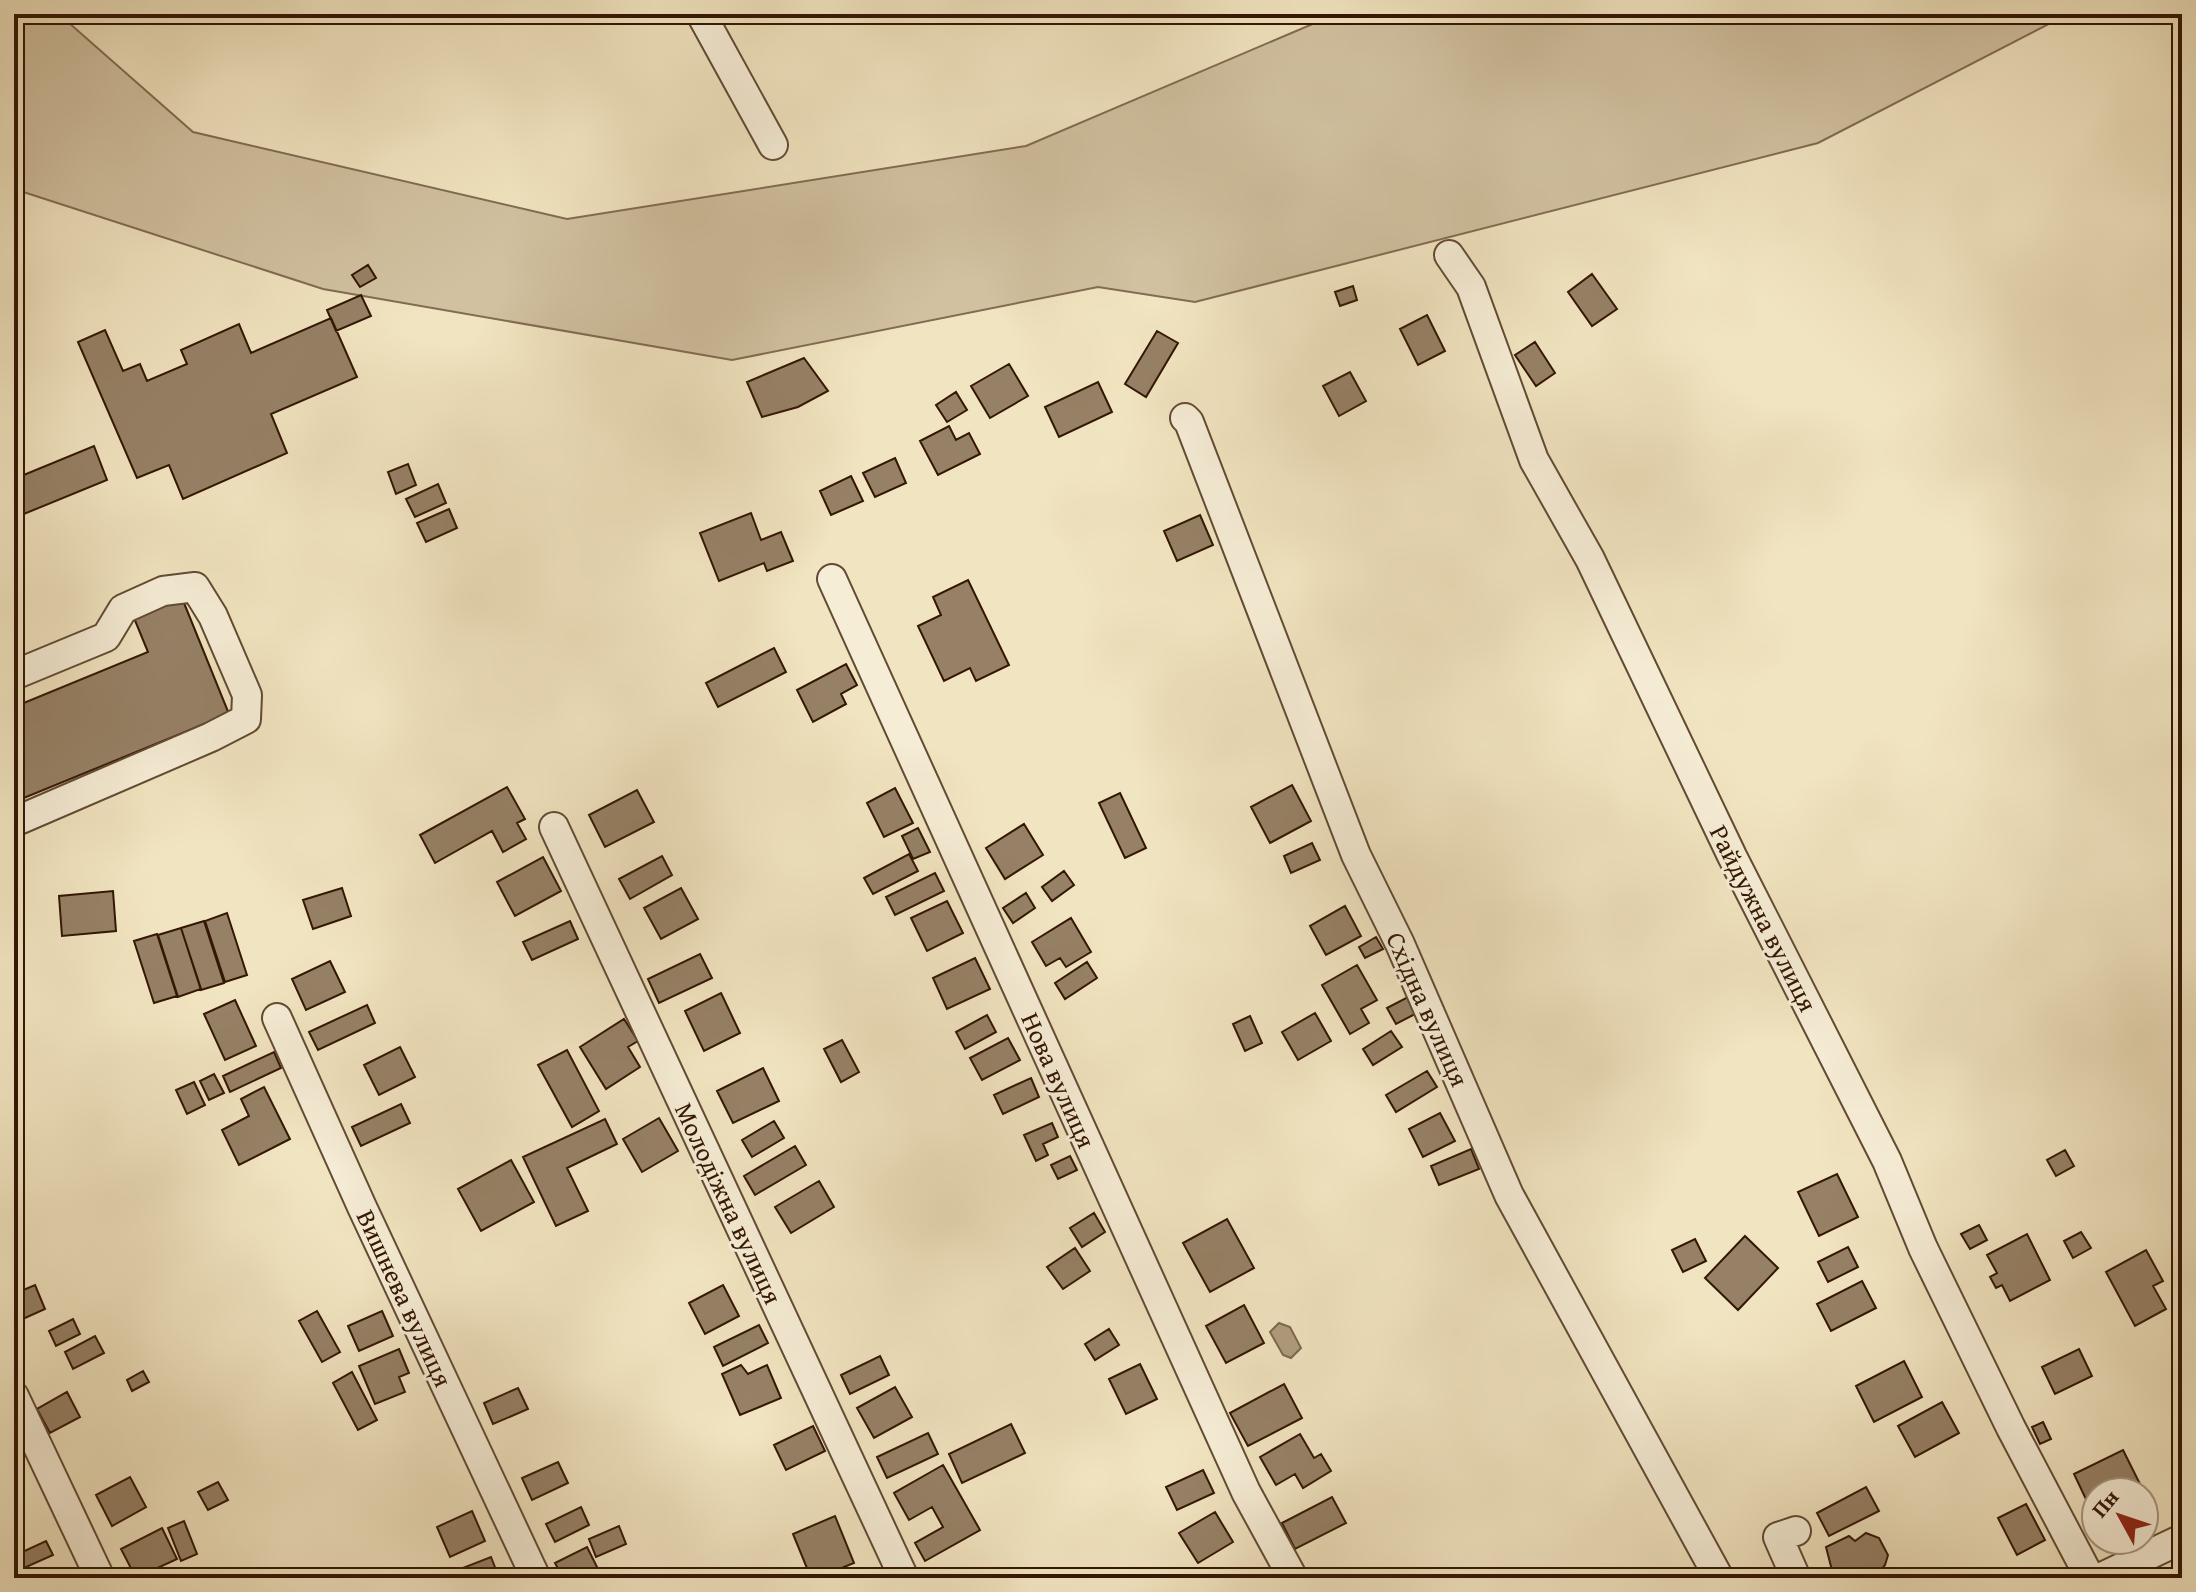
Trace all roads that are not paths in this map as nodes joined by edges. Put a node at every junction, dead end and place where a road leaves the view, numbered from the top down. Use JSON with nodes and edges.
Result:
{"nodes":[{"id":1,"x":701,"y":14,"type":"edge"},
{"id":2,"x":773,"y":145,"type":"dead end"},
{"id":3,"x":1449,"y":255,"type":"dead end"},
{"id":4,"x":1185,"y":418,"type":"dead end"},
{"id":5,"x":832,"y":579,"type":"dead end"},
{"id":6,"x":14,"y":675,"type":"edge"},
{"id":7,"x":14,"y":822,"type":"edge"},
{"id":8,"x":554,"y":827,"type":"dead end"},
{"id":9,"x":277,"y":1018,"type":"dead end"},
{"id":10,"x":14,"y":1396,"type":"edge"},
{"id":11,"x":1796,"y":1531,"type":"dead end"},
{"id":12,"x":2182,"y":1539,"type":"edge"},
{"id":13,"x":100,"y":1578,"type":"edge"},
{"id":14,"x":536,"y":1578,"type":"edge"},
{"id":15,"x":904,"y":1578,"type":"edge"},
{"id":16,"x":1293,"y":1578,"type":"edge"},
{"id":17,"x":1719,"y":1578,"type":"edge"},
{"id":18,"x":1796,"y":1578,"type":"edge"},
{"id":19,"x":2090,"y":1578,"type":"edge"},
{"id":20,"x":2100,"y":1578,"type":"edge"}],
"edges":[{"from":1,"to":2,"type":"street"},
{"from":3,"to":19,"type":"street","name":"Райдужна вулиця"},
{"from":4,"to":17,"type":"street","name":"Східна вулиця"},
{"from":5,"to":16,"type":"street","name":"Нова вулиця"},
{"from":6,"to":7,"type":"street"},
{"from":8,"to":15,"type":"street","name":"Молодіжна вулиця"},
{"from":9,"to":14,"type":"street","name":"Вишнева вулиця"},
{"from":10,"to":13,"type":"street"},
{"from":11,"to":18,"type":"street"},
{"from":12,"to":20,"type":"street"}]}
